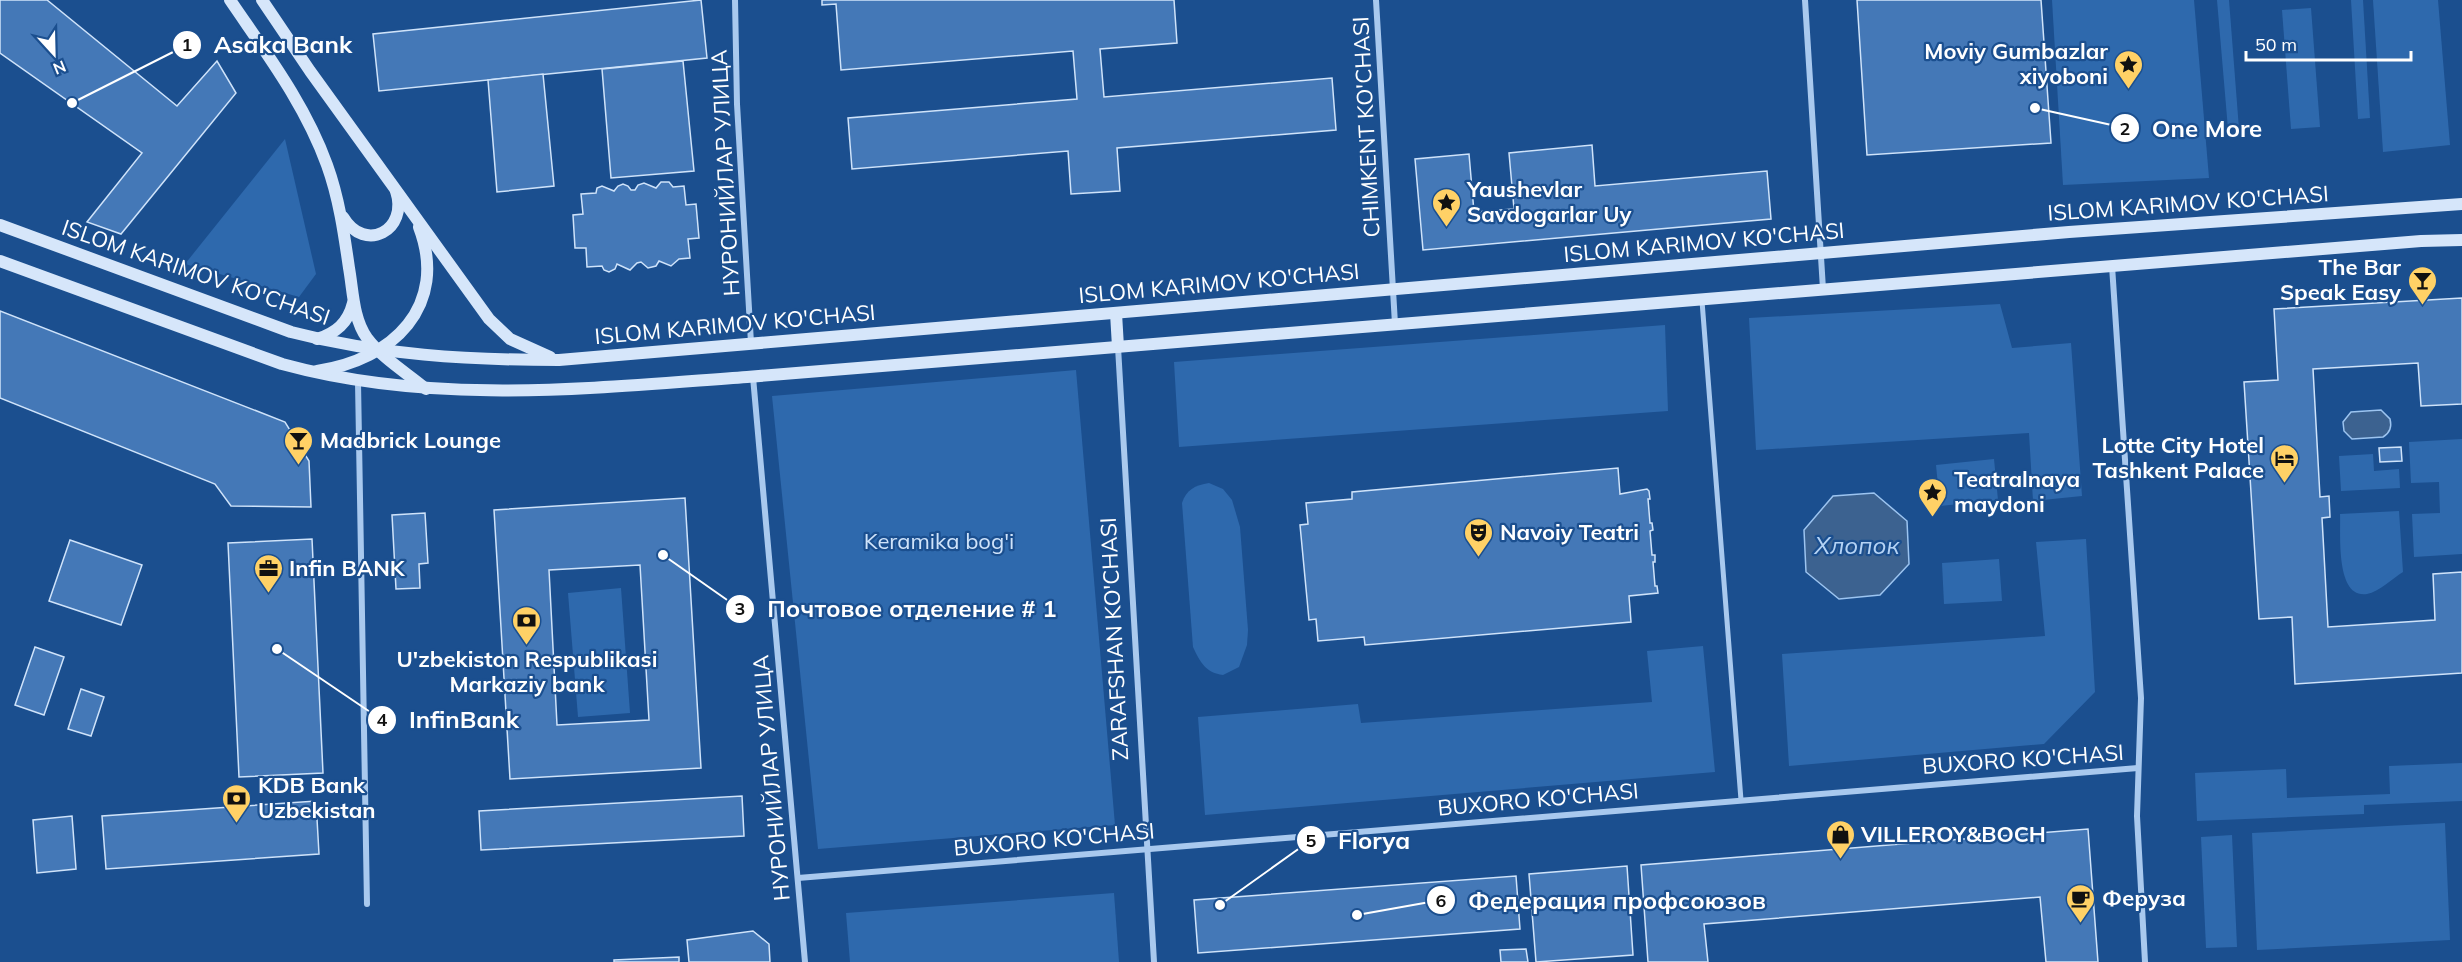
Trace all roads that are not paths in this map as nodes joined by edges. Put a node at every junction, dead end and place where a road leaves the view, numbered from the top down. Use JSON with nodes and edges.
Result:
{"nodes":[{"id":1,"x":230,"y":0,"type":"edge"},
{"id":2,"x":262,"y":0,"type":"edge"},
{"id":3,"x":735,"y":0,"type":"edge"},
{"id":4,"x":1376,"y":0,"type":"edge"},
{"id":5,"x":1805,"y":3,"type":"edge"},
{"id":6,"x":393,"y":184,"type":"junction"},
{"id":7,"x":2462,"y":204,"type":"edge"},
{"id":8,"x":341,"y":213,"type":"junction"},
{"id":9,"x":413,"y":213,"type":"junction"},
{"id":10,"x":0,"y":225,"type":"edge"},
{"id":11,"x":2462,"y":240,"type":"edge"},
{"id":12,"x":1821,"y":253,"type":"junction"},
{"id":13,"x":0,"y":261,"type":"edge"},
{"id":14,"x":2112,"y":266,"type":"junction"},
{"id":15,"x":1393,"y":289,"type":"junction"},
{"id":16,"x":1823,"y":290,"type":"junction"},
{"id":17,"x":354,"y":296,"type":"junction"},
{"id":18,"x":1702,"y":299,"type":"junction"},
{"id":19,"x":1116,"y":313,"type":"junction"},
{"id":20,"x":1395,"y":324,"type":"junction"},
{"id":21,"x":317,"y":339,"type":"junction"},
{"id":22,"x":751,"y":343,"type":"junction"},
{"id":23,"x":1118,"y":347,"type":"junction"},
{"id":24,"x":380,"y":351,"type":"junction"},
{"id":25,"x":559,"y":360,"type":"junction"},
{"id":26,"x":310,"y":372,"type":"junction"},
{"id":27,"x":753,"y":376,"type":"junction"},
{"id":28,"x":358,"y":382,"type":"junction"},
{"id":29,"x":427,"y":389,"type":"junction"},
{"id":30,"x":2138,"y":768,"type":"junction"},
{"id":31,"x":1740,"y":800,"type":"junction"},
{"id":32,"x":1148,"y":850,"type":"junction"},
{"id":33,"x":798,"y":878,"type":"junction"},
{"id":34,"x":367,"y":904,"type":"dead end"},
{"id":35,"x":805,"y":962,"type":"edge"},
{"id":36,"x":1154,"y":962,"type":"edge"},
{"id":37,"x":2145,"y":962,"type":"edge"}],
"edges":[{"from":1,"to":8,"type":"main road"},
{"from":2,"to":6,"type":"main road"},
{"from":3,"to":22,"type":"street","name":"НУРОНИЙЛАР УЛИЦА"},
{"from":4,"to":15,"type":"street","name":"CHIMKENT KO'CHASI"},
{"from":5,"to":12,"type":"street"},
{"from":6,"to":8,"type":"main road"},
{"from":6,"to":9,"type":"main road"},
{"from":7,"to":12,"type":"main road","name":"ISLOM KARIMOV KO'CHASI"},
{"from":8,"to":17,"type":"main road"},
{"from":9,"to":24,"type":"main road"},
{"from":9,"to":25,"type":"main road"},
{"from":10,"to":21,"type":"main road","name":"ISLOM KARIMOV KO'CHASI"},
{"from":11,"to":14,"type":"main road"},
{"from":12,"to":15,"type":"main road","name":"ISLOM KARIMOV KO'CHASI"},
{"from":12,"to":16,"type":"street"},
{"from":13,"to":26,"type":"main road"},
{"from":14,"to":16,"type":"main road"},
{"from":14,"to":30,"type":"street"},
{"from":15,"to":19,"type":"main road","name":"ISLOM KARIMOV KO'CHASI"},
{"from":15,"to":20,"type":"street","name":"CHIMKENT KO'CHASI"},
{"from":16,"to":18,"type":"main road"},
{"from":17,"to":21,"type":"main road"},
{"from":17,"to":24,"type":"main road"},
{"from":18,"to":20,"type":"main road"},
{"from":18,"to":31,"type":"street"},
{"from":19,"to":22,"type":"main road","name":"ISLOM KARIMOV KO'CHASI"},
{"from":19,"to":23,"type":"main road","name":"ZARAFSHAN KO'CHASI"},
{"from":20,"to":23,"type":"main road"},
{"from":21,"to":24,"type":"main road","name":"ISLOM KARIMOV KO'CHASI"},
{"from":22,"to":25,"type":"main road","name":"ISLOM KARIMOV KO'CHASI"},
{"from":23,"to":27,"type":"main road"},
{"from":23,"to":32,"type":"street","name":"ZARAFSHAN KO'CHASI"},
{"from":24,"to":25,"type":"main road","name":"ISLOM KARIMOV KO'CHASI"},
{"from":24,"to":26,"type":"main road"},
{"from":24,"to":29,"type":"main road"},
{"from":26,"to":28,"type":"main road"},
{"from":27,"to":29,"type":"main road"},
{"from":27,"to":33,"type":"street","name":"НУРОНИЙЛАР УЛИЦА"},
{"from":28,"to":29,"type":"main road"},
{"from":28,"to":34,"type":"street"},
{"from":30,"to":31,"type":"street","name":"BUXORO KO'CHASI"},
{"from":30,"to":37,"type":"street"},
{"from":31,"to":32,"type":"street","name":"BUXORO KO'CHASI"},
{"from":32,"to":33,"type":"street","name":"BUXORO KO'CHASI"},
{"from":32,"to":36,"type":"street","name":"ZARAFSHAN KO'CHASI"},
{"from":33,"to":35,"type":"street","name":"НУРОНИЙЛАР УЛИЦА"}]}
